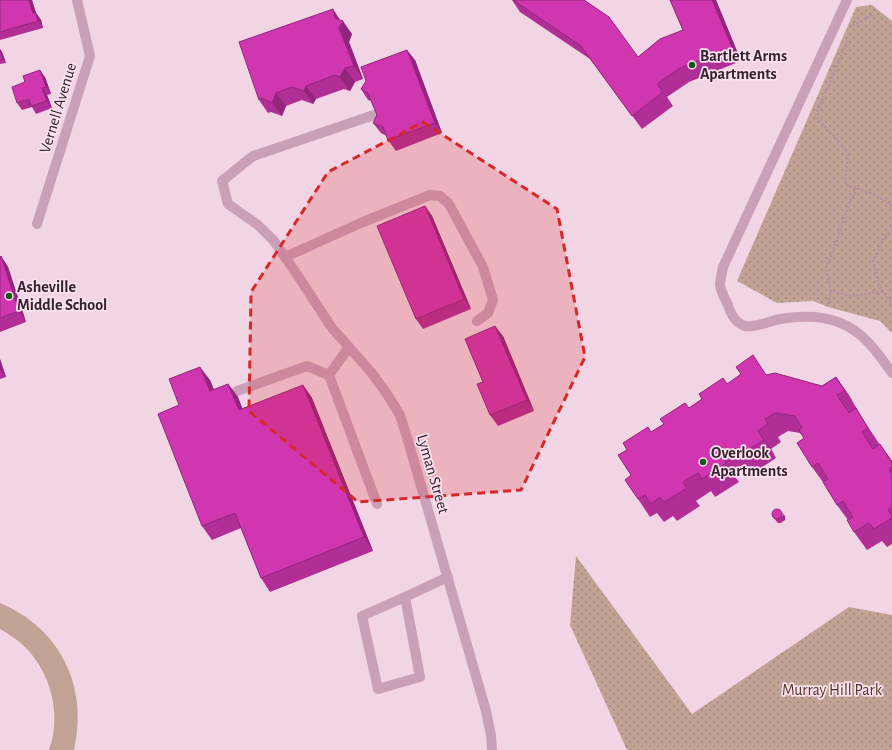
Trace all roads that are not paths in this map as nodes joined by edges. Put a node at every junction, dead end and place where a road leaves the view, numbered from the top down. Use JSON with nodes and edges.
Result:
{"nodes":[{"id":1,"x":77,"y":0,"type":"edge"},
{"id":2,"x":847,"y":0,"type":"edge"},
{"id":3,"x":374,"y":115,"type":"edge"},
{"id":4,"x":37,"y":224,"type":"dead end"},
{"id":5,"x":285,"y":257,"type":"junction"},
{"id":6,"x":477,"y":321,"type":"dead end"},
{"id":7,"x":349,"y":347,"type":"junction"},
{"id":8,"x":892,"y":373,"type":"edge"},
{"id":9,"x":328,"y":375,"type":"junction"},
{"id":10,"x":237,"y":391,"type":"dead end"},
{"id":11,"x":377,"y":504,"type":"dead end"},
{"id":12,"x":448,"y":577,"type":"junction"},
{"id":13,"x":405,"y":597,"type":"junction"},
{"id":14,"x":492,"y":750,"type":"edge"}],
"edges":[{"from":1,"to":4,"type":"street","name":"Vernell Avenue"},
{"from":2,"to":8,"type":"street"},
{"from":3,"to":5,"type":"street","name":"Lyman Street"},
{"from":5,"to":6,"type":"street"},
{"from":5,"to":7,"type":"street","name":"Lyman Street"},
{"from":7,"to":9,"type":"street"},
{"from":7,"to":12,"type":"street","name":"Lyman Street"},
{"from":9,"to":10,"type":"street"},
{"from":9,"to":11,"type":"street"},
{"from":12,"to":13,"type":"street"},
{"from":12,"to":14,"type":"street","name":"Lyman Street"},
{"from":13,"to":13,"type":"street"}]}
